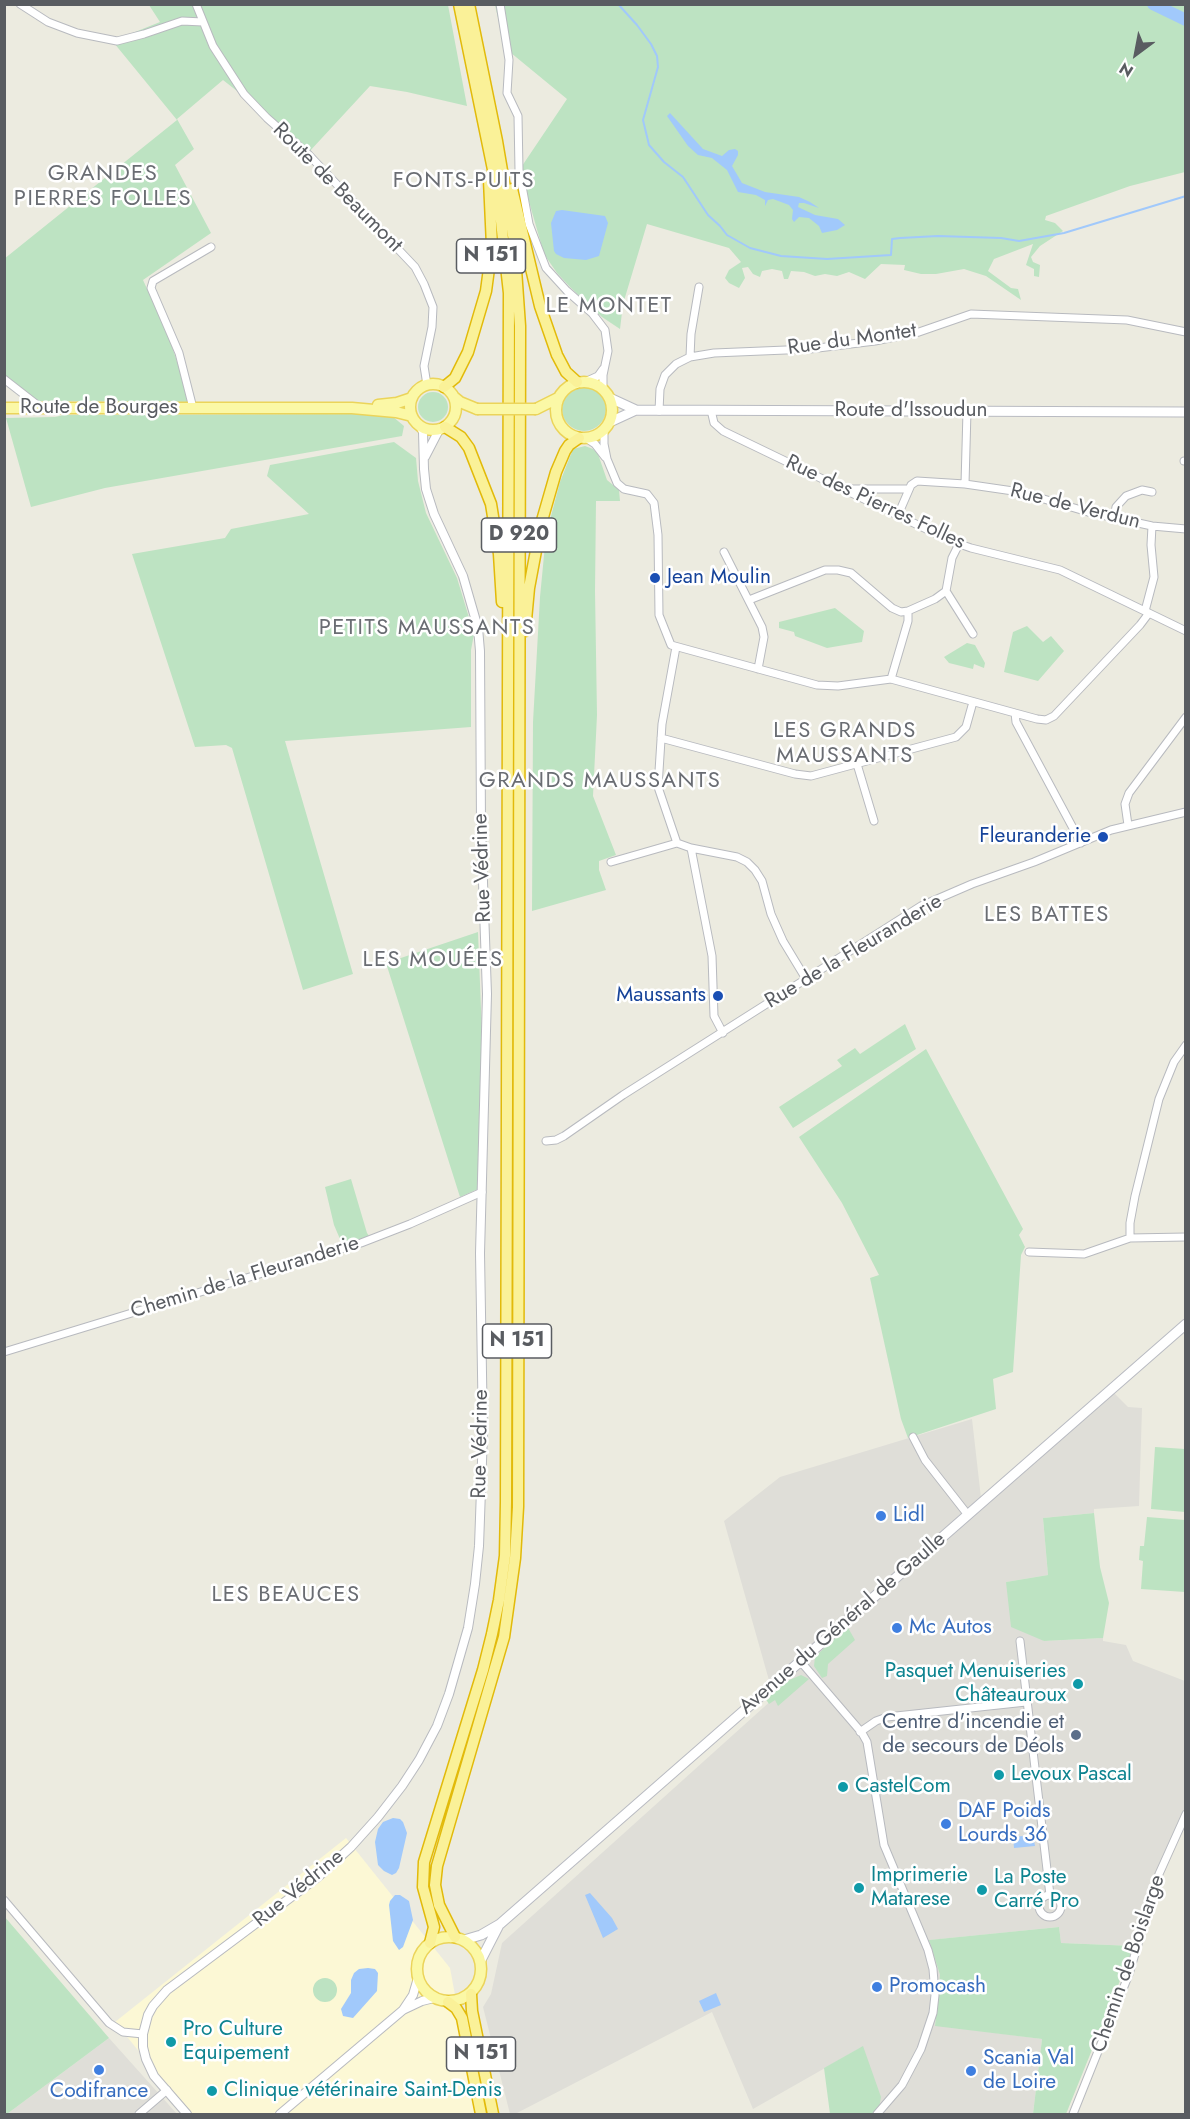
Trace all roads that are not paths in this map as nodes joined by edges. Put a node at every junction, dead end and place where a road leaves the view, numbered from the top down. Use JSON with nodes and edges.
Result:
{"nodes":[{"id":1,"x":20,"y":4,"type":"edge"},
{"id":2,"x":196,"y":4,"type":"edge"},
{"id":3,"x":459,"y":4,"type":"edge"},
{"id":4,"x":469,"y":4,"type":"edge"},
{"id":5,"x":500,"y":4,"type":"edge"},
{"id":6,"x":203,"y":22,"type":"junction"},
{"id":7,"x":482,"y":114,"type":"junction"},
{"id":8,"x":497,"y":141,"type":"junction"},
{"id":9,"x":211,"y":247,"type":"dead end"},
{"id":10,"x":699,"y":287,"type":"dead end"},
{"id":11,"x":1185,"y":332,"type":"edge"},
{"id":12,"x":690,"y":357,"type":"junction"},
{"id":13,"x":606,"y":364,"type":"junction"},
{"id":14,"x":4,"y":380,"type":"edge"},
{"id":15,"x":582,"y":382,"type":"junction"},
{"id":16,"x":427,"y":385,"type":"junction"},
{"id":17,"x":444,"y":387,"type":"junction"},
{"id":18,"x":607,"y":394,"type":"junction"},
{"id":19,"x":454,"y":397,"type":"junction"},
{"id":20,"x":412,"y":398,"type":"junction"},
{"id":21,"x":558,"y":398,"type":"junction"},
{"id":22,"x":4,"y":408,"type":"edge"},
{"id":23,"x":41,"y":408,"type":"junction"},
{"id":24,"x":192,"y":408,"type":"junction"},
{"id":25,"x":352,"y":408,"type":"junction"},
{"id":26,"x":477,"y":409,"type":"junction"},
{"id":27,"x":536,"y":409,"type":"junction"},
{"id":28,"x":640,"y":410,"type":"junction"},
{"id":29,"x":711,"y":410,"type":"junction"},
{"id":30,"x":659,"y":411,"type":"junction"},
{"id":31,"x":968,"y":411,"type":"junction"},
{"id":32,"x":1185,"y":412,"type":"edge"},
{"id":33,"x":412,"y":416,"type":"junction"},
{"id":34,"x":558,"y":420,"type":"junction"},
{"id":35,"x":446,"y":425,"type":"junction"},
{"id":36,"x":607,"y":425,"type":"junction"},
{"id":37,"x":420,"y":426,"type":"junction"},
{"id":38,"x":582,"y":438,"type":"junction"},
{"id":39,"x":425,"y":457,"type":"junction"},
{"id":40,"x":607,"y":459,"type":"junction"},
{"id":41,"x":964,"y":484,"type":"junction"},
{"id":42,"x":843,"y":489,"type":"junction"},
{"id":43,"x":909,"y":489,"type":"junction"},
{"id":44,"x":1152,"y":492,"type":"dead end"},
{"id":45,"x":897,"y":515,"type":"junction"},
{"id":46,"x":1114,"y":518,"type":"junction"},
{"id":47,"x":1152,"y":526,"type":"junction"},
{"id":48,"x":1185,"y":529,"type":"edge"},
{"id":49,"x":959,"y":544,"type":"junction"},
{"id":50,"x":724,"y":552,"type":"dead end"},
{"id":51,"x":946,"y":591,"type":"junction"},
{"id":52,"x":749,"y":600,"type":"junction"},
{"id":53,"x":908,"y":611,"type":"junction"},
{"id":54,"x":1147,"y":612,"type":"junction"},
{"id":55,"x":1185,"y":631,"type":"edge"},
{"id":56,"x":973,"y":634,"type":"dead end"},
{"id":57,"x":674,"y":646,"type":"junction"},
{"id":58,"x":508,"y":658,"type":"junction"},
{"id":59,"x":758,"y":669,"type":"junction"},
{"id":60,"x":891,"y":679,"type":"junction"},
{"id":61,"x":973,"y":702,"type":"junction"},
{"id":62,"x":1015,"y":713,"type":"junction"},
{"id":63,"x":1185,"y":717,"type":"edge"},
{"id":64,"x":519,"y":730,"type":"junction"},
{"id":65,"x":661,"y":738,"type":"junction"},
{"id":66,"x":857,"y":764,"type":"junction"},
{"id":67,"x":1185,"y":812,"type":"edge"},
{"id":68,"x":874,"y":821,"type":"dead end"},
{"id":69,"x":1128,"y":825,"type":"junction"},
{"id":70,"x":677,"y":843,"type":"junction"},
{"id":71,"x":1080,"y":843,"type":"junction"},
{"id":72,"x":691,"y":848,"type":"junction"},
{"id":73,"x":611,"y":862,"type":"dead end"},
{"id":74,"x":806,"y":979,"type":"junction"},
{"id":75,"x":723,"y":1033,"type":"junction"},
{"id":76,"x":1185,"y":1046,"type":"edge"},
{"id":77,"x":546,"y":1141,"type":"dead end"},
{"id":78,"x":482,"y":1192,"type":"junction"},
{"id":79,"x":1185,"y":1237,"type":"edge"},
{"id":80,"x":1130,"y":1238,"type":"junction"},
{"id":81,"x":1029,"y":1252,"type":"dead end"},
{"id":82,"x":1185,"y":1324,"type":"edge"},
{"id":83,"x":4,"y":1352,"type":"edge"},
{"id":84,"x":913,"y":1437,"type":"dead end"},
{"id":85,"x":968,"y":1515,"type":"junction"},
{"id":86,"x":1020,"y":1641,"type":"dead end"},
{"id":87,"x":801,"y":1662,"type":"junction"},
{"id":88,"x":1026,"y":1702,"type":"junction"},
{"id":89,"x":860,"y":1732,"type":"junction"},
{"id":90,"x":1185,"y":1814,"type":"edge"},
{"id":91,"x":1050,"y":1895,"type":"dead end"},
{"id":92,"x":4,"y":1900,"type":"edge"},
{"id":93,"x":500,"y":1924,"type":"junction"},
{"id":94,"x":459,"y":1939,"type":"junction"},
{"id":95,"x":430,"y":1943,"type":"junction"},
{"id":96,"x":481,"y":1960,"type":"junction"},
{"id":97,"x":418,"y":1978,"type":"junction"},
{"id":98,"x":471,"y":1994,"type":"junction"},
{"id":99,"x":434,"y":1998,"type":"junction"},
{"id":100,"x":448,"y":2002,"type":"junction"},
{"id":101,"x":403,"y":2010,"type":"junction"},
{"id":102,"x":143,"y":2034,"type":"junction"},
{"id":103,"x":166,"y":2090,"type":"junction"},
{"id":104,"x":139,"y":2115,"type":"edge"},
{"id":105,"x":187,"y":2115,"type":"edge"},
{"id":106,"x":280,"y":2115,"type":"edge"},
{"id":107,"x":481,"y":2115,"type":"edge"},
{"id":108,"x":493,"y":2115,"type":"edge"},
{"id":109,"x":877,"y":2115,"type":"edge"},
{"id":110,"x":1073,"y":2115,"type":"edge"}],
"edges":[{"from":1,"to":6,"type":"street"},
{"from":2,"to":6,"type":"street","name":"Route de Beaumont"},
{"from":3,"to":7,"type":"highway","number":"D 920"},
{"from":4,"to":8,"type":"highway","number":"D 920"},
{"from":5,"to":13,"type":"street"},
{"from":6,"to":16,"type":"street","name":"Route de Beaumont"},
{"from":7,"to":17,"type":"highway","number":"N 151"},
{"from":7,"to":58,"type":"highway","number":"D 920"},
{"from":8,"to":15,"type":"highway","number":"D 920"},
{"from":8,"to":64,"type":"highway","number":"D 920"},
{"from":9,"to":24,"type":"street"},
{"from":10,"to":12,"type":"street"},
{"from":11,"to":12,"type":"street","name":"Rue du Montet"},
{"from":12,"to":30,"type":"street","name":"Rue du Montet"},
{"from":13,"to":15,"type":"street"},
{"from":13,"to":18,"type":"street"},
{"from":14,"to":23,"type":"street"},
{"from":15,"to":18,"type":"main road"},
{"from":15,"to":21,"type":"main road"},
{"from":16,"to":17,"type":"main road"},
{"from":16,"to":20,"type":"main road"},
{"from":17,"to":19,"type":"main road"},
{"from":18,"to":28,"type":"main road","name":"Route d'Issoudun"},
{"from":18,"to":36,"type":"main road"},
{"from":19,"to":26,"type":"main road"},
{"from":19,"to":35,"type":"main road"},
{"from":20,"to":25,"type":"main road"},
{"from":20,"to":33,"type":"main road"},
{"from":21,"to":27,"type":"main road"},
{"from":21,"to":34,"type":"main road"},
{"from":22,"to":23,"type":"main road","name":"Route de Bourges"},
{"from":23,"to":24,"type":"main road","name":"Route de Bourges"},
{"from":24,"to":25,"type":"main road"},
{"from":25,"to":33,"type":"main road"},
{"from":26,"to":27,"type":"main road","bridge":true},
{"from":26,"to":35,"type":"main road"},
{"from":27,"to":34,"type":"main road"},
{"from":28,"to":30,"type":"main road","name":"Route d'Issoudun"},
{"from":28,"to":36,"type":"main road","name":"Route d'Issoudun"},
{"from":29,"to":30,"type":"main road","name":"Route d'Issoudun"},
{"from":29,"to":31,"type":"main road","name":"Route d'Issoudun"},
{"from":29,"to":42,"type":"street","name":"Rue des Pierres Folles"},
{"from":31,"to":32,"type":"main road","name":"Route d'Issoudun"},
{"from":31,"to":41,"type":"street"},
{"from":33,"to":37,"type":"main road"},
{"from":34,"to":38,"type":"main road"},
{"from":35,"to":37,"type":"main road"},
{"from":35,"to":39,"type":"street","name":"Rue Védrine"},
{"from":35,"to":58,"type":"highway","number":"D 920"},
{"from":36,"to":38,"type":"main road"},
{"from":36,"to":40,"type":"street"},
{"from":37,"to":39,"type":"street","name":"Rue Védrine"},
{"from":38,"to":40,"type":"street"},
{"from":38,"to":64,"type":"highway","number":"N 151"},
{"from":39,"to":78,"type":"street","name":"Rue Védrine"},
{"from":40,"to":57,"type":"street"},
{"from":41,"to":43,"type":"street","name":"Rue de Verdun"},
{"from":41,"to":46,"type":"street","name":"Rue de Verdun"},
{"from":42,"to":43,"type":"street","name":"Rue de Verdun"},
{"from":42,"to":45,"type":"street","name":"Rue des Pierres Folles"},
{"from":43,"to":45,"type":"street"},
{"from":44,"to":46,"type":"street"},
{"from":45,"to":49,"type":"street","name":"Rue des Pierres Folles"},
{"from":46,"to":47,"type":"street","name":"Rue de Verdun"},
{"from":47,"to":48,"type":"street","name":"Rue de Verdun"},
{"from":47,"to":54,"type":"street"},
{"from":49,"to":51,"type":"street"},
{"from":49,"to":54,"type":"street","name":"Rue des Pierres Folles"},
{"from":50,"to":52,"type":"street"},
{"from":51,"to":53,"type":"street"},
{"from":51,"to":56,"type":"street"},
{"from":52,"to":53,"type":"street"},
{"from":52,"to":59,"type":"street"},
{"from":53,"to":60,"type":"street"},
{"from":54,"to":55,"type":"street","name":"Rue des Pierres Folles"},
{"from":54,"to":62,"type":"street"},
{"from":57,"to":59,"type":"street"},
{"from":57,"to":65,"type":"street"},
{"from":58,"to":95,"type":"highway","number":"N 151"},
{"from":59,"to":60,"type":"street"},
{"from":60,"to":61,"type":"street"},
{"from":61,"to":62,"type":"street"},
{"from":61,"to":66,"type":"street"},
{"from":62,"to":71,"type":"street"},
{"from":63,"to":69,"type":"street"},
{"from":64,"to":94,"type":"highway","number":"N 151"},
{"from":65,"to":66,"type":"street"},
{"from":65,"to":70,"type":"street"},
{"from":66,"to":68,"type":"street"},
{"from":67,"to":69,"type":"street","name":"Rue de la Fleuranderie"},
{"from":69,"to":71,"type":"street","name":"Rue de la Fleuranderie"},
{"from":70,"to":72,"type":"street"},
{"from":70,"to":73,"type":"street"},
{"from":71,"to":74,"type":"street","name":"Rue de la Fleuranderie"},
{"from":72,"to":74,"type":"street"},
{"from":72,"to":75,"type":"street"},
{"from":74,"to":75,"type":"street","name":"Rue de la Fleuranderie"},
{"from":75,"to":77,"type":"street","name":"Rue de la Fleuranderie"},
{"from":76,"to":80,"type":"street"},
{"from":78,"to":83,"type":"street","name":"Chemin de la Fleuranderie"},
{"from":78,"to":102,"type":"street","name":"Rue Védrine"},
{"from":79,"to":80,"type":"street"},
{"from":80,"to":81,"type":"street"},
{"from":82,"to":85,"type":"main road","name":"Avenue du Général de Gaulle"},
{"from":84,"to":85,"type":"street"},
{"from":85,"to":87,"type":"main road","name":"Avenue du Général de Gaulle"},
{"from":86,"to":88,"type":"street"},
{"from":87,"to":89,"type":"street"},
{"from":87,"to":93,"type":"main road","name":"Avenue du Général de Gaulle"},
{"from":88,"to":89,"type":"street"},
{"from":88,"to":91,"type":"street"},
{"from":89,"to":109,"type":"street"},
{"from":90,"to":110,"type":"street","name":"Chemin de Boislarge"},
{"from":92,"to":102,"type":"street"},
{"from":93,"to":94,"type":"main road","name":"Avenue du Général de Gaulle"},
{"from":93,"to":96,"type":"main road","name":"Avenue du Général de Gaulle"},
{"from":94,"to":95,"type":"main road"},
{"from":94,"to":96,"type":"main road"},
{"from":95,"to":97,"type":"main road"},
{"from":96,"to":98,"type":"main road"},
{"from":97,"to":99,"type":"main road"},
{"from":97,"to":101,"type":"street"},
{"from":98,"to":100,"type":"main road"},
{"from":98,"to":108,"type":"highway","number":"N 151"},
{"from":99,"to":100,"type":"main road"},
{"from":99,"to":101,"type":"street"},
{"from":100,"to":107,"type":"highway","number":"N 151"},
{"from":101,"to":106,"type":"street"},
{"from":102,"to":103,"type":"street","name":"Rue Védrine"},
{"from":103,"to":104,"type":"street"},
{"from":103,"to":105,"type":"street","name":"Rue Védrine"}]}
